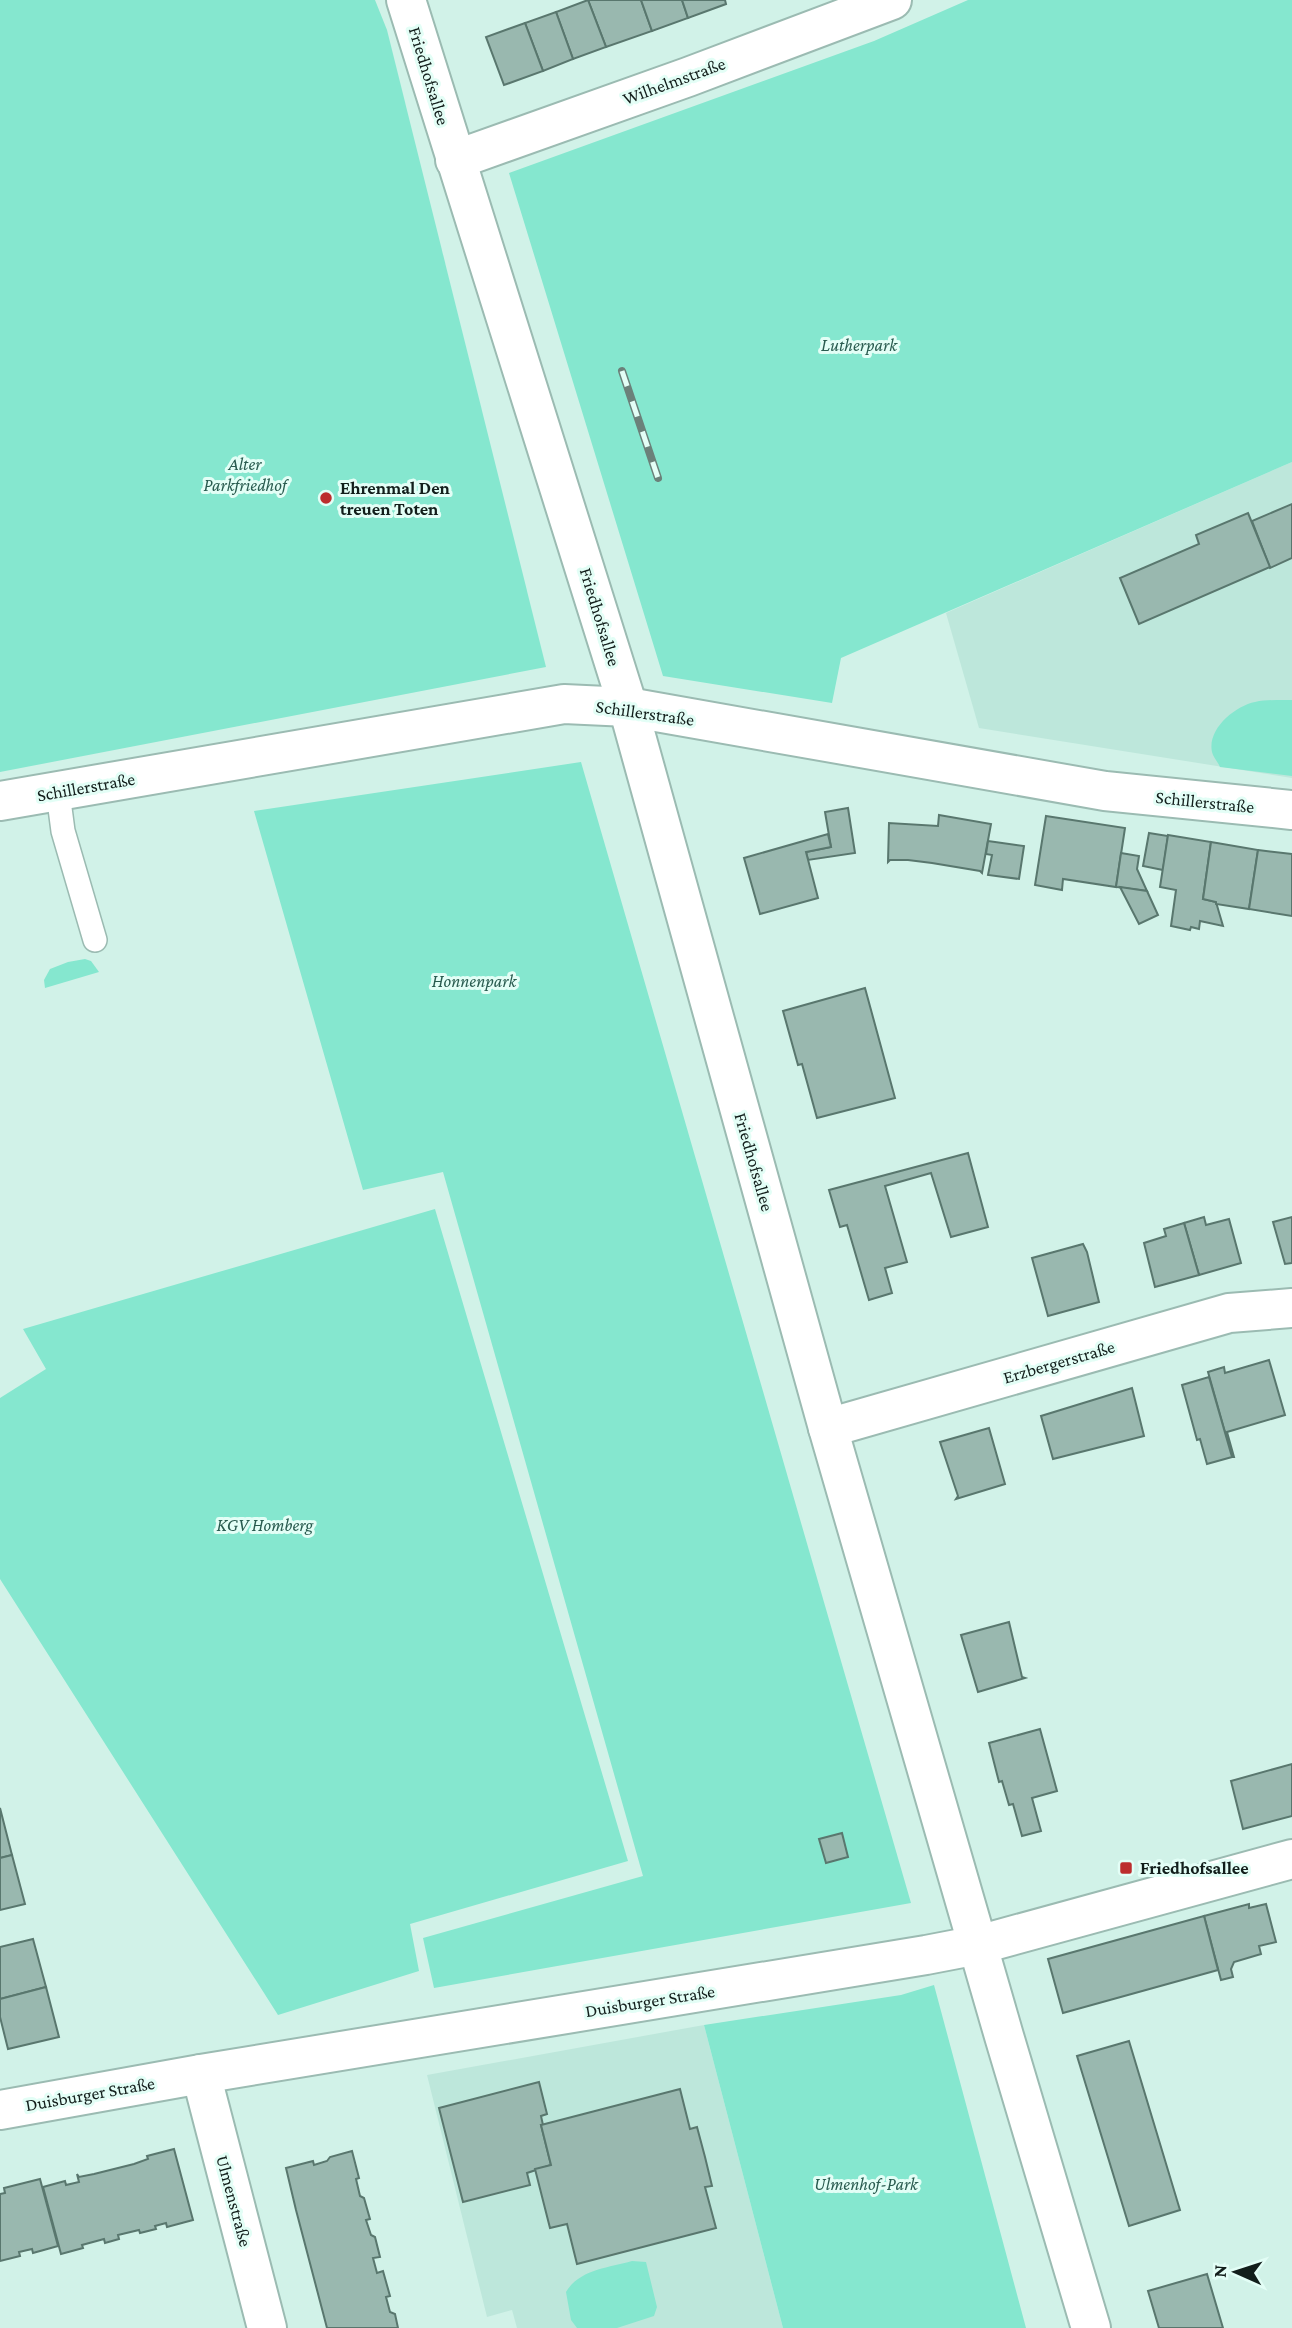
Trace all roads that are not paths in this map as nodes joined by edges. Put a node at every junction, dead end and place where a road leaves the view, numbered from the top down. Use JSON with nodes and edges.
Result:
{"nodes":[{"id":1,"x":406,"y":0,"type":"edge"},
{"id":2,"x":892,"y":0,"type":"edge"},
{"id":3,"x":455,"y":160,"type":"junction"},
{"id":4,"x":628,"y":707,"type":"junction"},
{"id":5,"x":58,"y":793,"type":"junction"},
{"id":6,"x":0,"y":801,"type":"edge"},
{"id":7,"x":1292,"y":810,"type":"edge"},
{"id":8,"x":94,"y":940,"type":"dead end"},
{"id":9,"x":1292,"y":1308,"type":"edge"},
{"id":10,"x":828,"y":1428,"type":"junction"},
{"id":11,"x":1292,"y":1858,"type":"edge"},
{"id":12,"x":978,"y":1945,"type":"junction"},
{"id":13,"x":201,"y":2074,"type":"junction"},
{"id":14,"x":0,"y":2110,"type":"edge"},
{"id":15,"x":267,"y":2328,"type":"edge"},
{"id":16,"x":1091,"y":2328,"type":"edge"}],
"edges":[{"from":1,"to":3,"type":"street","name":"Friedhofsallee"},
{"from":2,"to":3,"type":"street","name":"Wilhelmstraße"},
{"from":3,"to":4,"type":"street","name":"Friedhofsallee"},
{"from":4,"to":5,"type":"street","name":"Schillerstraße"},
{"from":4,"to":7,"type":"street","name":"Schillerstraße"},
{"from":4,"to":10,"type":"street","name":"Friedhofsallee"},
{"from":5,"to":6,"type":"street","name":"Schillerstraße"},
{"from":5,"to":8,"type":"lane"},
{"from":9,"to":10,"type":"street","name":"Erzbergerstraße"},
{"from":10,"to":12,"type":"street","name":"Friedhofsallee"},
{"from":11,"to":12,"type":"street","name":"Duisburger Straße"},
{"from":12,"to":13,"type":"street","name":"Duisburger Straße"},
{"from":12,"to":16,"type":"street","name":"Friedhofsallee"},
{"from":13,"to":14,"type":"street","name":"Duisburger Straße"},
{"from":13,"to":15,"type":"street","name":"Ulmenstraße"}]}
